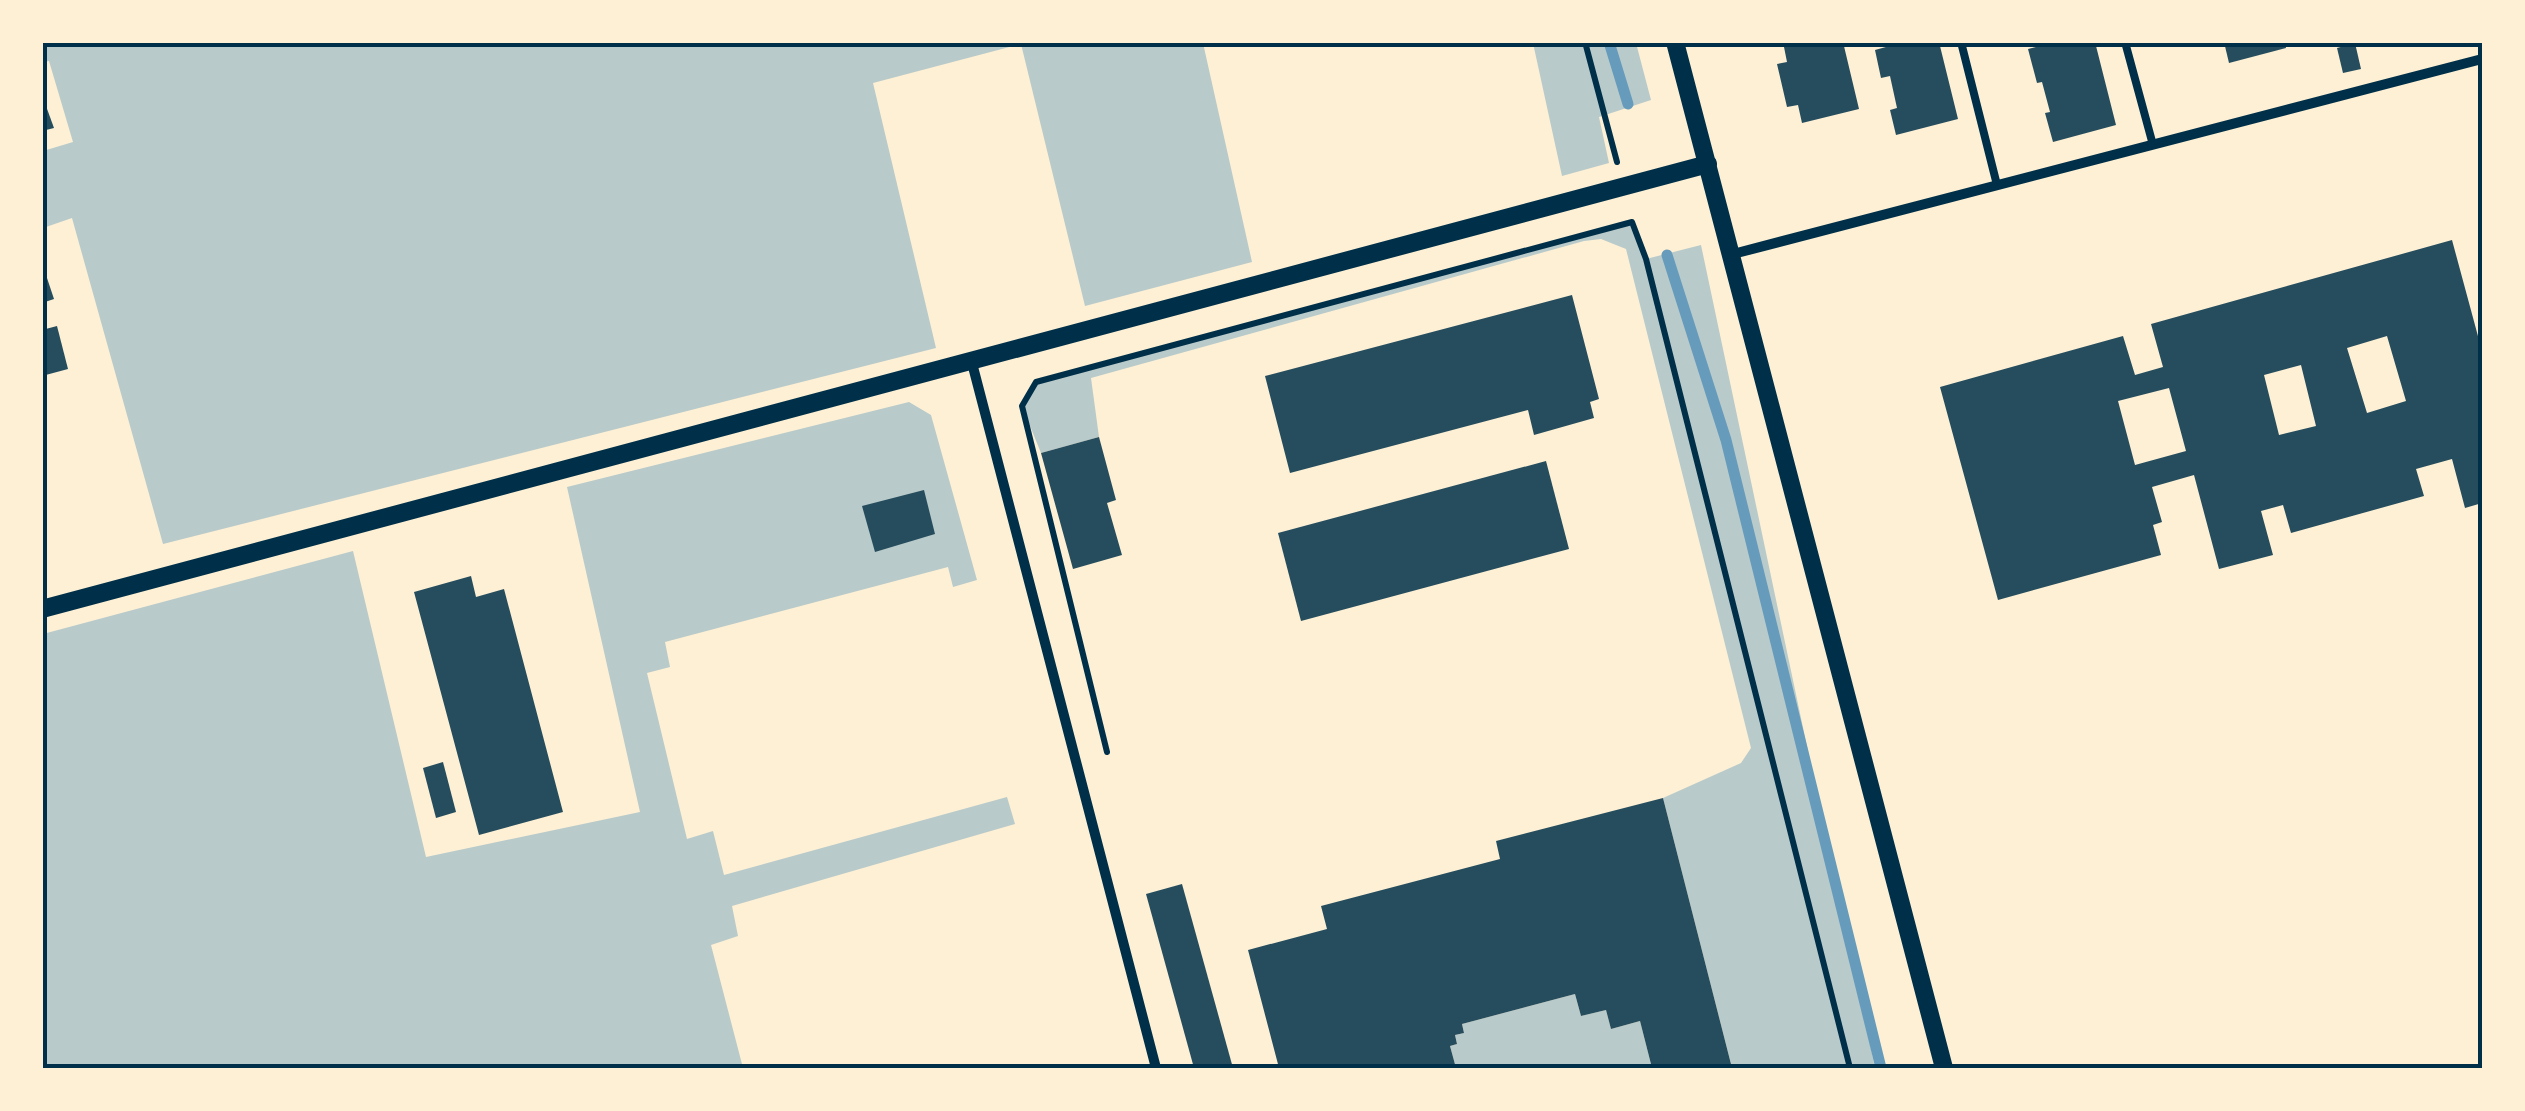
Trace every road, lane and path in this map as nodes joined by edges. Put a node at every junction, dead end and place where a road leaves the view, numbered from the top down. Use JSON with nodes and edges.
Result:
{"nodes":[{"id":1,"x":1585,"y":42,"type":"edge"},
{"id":2,"x":1675,"y":42,"type":"edge"},
{"id":3,"x":1961,"y":42,"type":"edge"},
{"id":4,"x":2125,"y":42,"type":"edge"},
{"id":5,"x":2482,"y":59,"type":"edge"},
{"id":6,"x":2152,"y":145,"type":"junction"},
{"id":7,"x":1708,"y":164,"type":"junction"},
{"id":8,"x":1997,"y":185,"type":"junction"},
{"id":9,"x":1623,"y":187,"type":"junction"},
{"id":10,"x":1632,"y":222,"type":"junction"},
{"id":11,"x":1732,"y":254,"type":"junction"},
{"id":12,"x":972,"y":363,"type":"junction"},
{"id":13,"x":42,"y":609,"type":"edge"},
{"id":14,"x":1107,"y":752,"type":"dead end"},
{"id":15,"x":1156,"y":1068,"type":"edge"},
{"id":16,"x":1850,"y":1068,"type":"edge"},
{"id":17,"x":1944,"y":1068,"type":"edge"}],
"edges":[{"from":1,"to":9,"type":"path"},
{"from":2,"to":7,"type":"street"},
{"from":3,"to":8,"type":"lane"},
{"from":4,"to":6,"type":"lane"},
{"from":5,"to":6,"type":"street"},
{"from":6,"to":8,"type":"street"},
{"from":7,"to":9,"type":"street"},
{"from":7,"to":11,"type":"street"},
{"from":8,"to":11,"type":"street"},
{"from":9,"to":10,"type":"path"},
{"from":9,"to":12,"type":"street"},
{"from":10,"to":14,"type":"path"},
{"from":10,"to":16,"type":"path"},
{"from":11,"to":17,"type":"street"},
{"from":12,"to":13,"type":"street"},
{"from":12,"to":15,"type":"street"}]}
